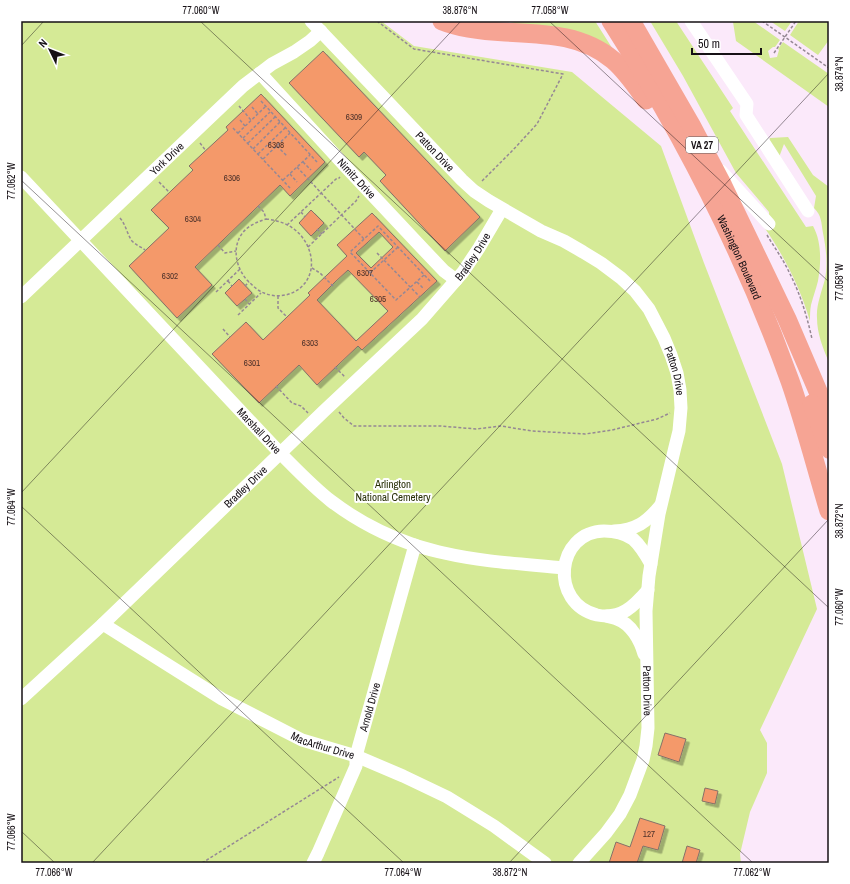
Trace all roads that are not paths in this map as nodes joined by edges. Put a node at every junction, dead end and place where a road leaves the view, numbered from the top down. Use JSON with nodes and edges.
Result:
{"nodes":[{"id":1,"x":311,"y":21,"type":"edge"},
{"id":2,"x":442,"y":21,"type":"edge"},
{"id":3,"x":478,"y":21,"type":"edge"},
{"id":4,"x":502,"y":21,"type":"edge"},
{"id":5,"x":611,"y":21,"type":"edge"},
{"id":6,"x":631,"y":21,"type":"edge"},
{"id":7,"x":691,"y":21,"type":"edge"},
{"id":8,"x":320,"y":31,"type":"junction"},
{"id":9,"x":260,"y":72,"type":"junction"},
{"id":10,"x":707,"y":154,"type":"junction"},
{"id":11,"x":21,"y":177,"type":"edge"},
{"id":12,"x":710,"y":195,"type":"junction"},
{"id":13,"x":502,"y":209,"type":"junction"},
{"id":14,"x":808,"y":211,"type":"dead end"},
{"id":15,"x":769,"y":224,"type":"dead end"},
{"id":16,"x":80,"y":240,"type":"junction"},
{"id":17,"x":765,"y":274,"type":"junction"},
{"id":18,"x":456,"y":280,"type":"junction"},
{"id":19,"x":21,"y":297,"type":"edge"},
{"id":20,"x":800,"y":412,"type":"junction"},
{"id":21,"x":829,"y":416,"type":"edge"},
{"id":22,"x":829,"y":450,"type":"edge"},
{"id":23,"x":280,"y":453,"type":"junction"},
{"id":24,"x":829,"y":483,"type":"edge"},
{"id":25,"x":662,"y":505,"type":"junction"},
{"id":26,"x":829,"y":511,"type":"edge"},
{"id":27,"x":610,"y":531,"type":"junction"},
{"id":28,"x":415,"y":545,"type":"junction"},
{"id":29,"x":651,"y":564,"type":"junction"},
{"id":30,"x":564,"y":568,"type":"junction"},
{"id":31,"x":648,"y":590,"type":"junction"},
{"id":32,"x":605,"y":616,"type":"junction"},
{"id":33,"x":103,"y":624,"type":"junction"},
{"id":34,"x":647,"y":663,"type":"junction"},
{"id":35,"x":21,"y":699,"type":"edge"},
{"id":36,"x":356,"y":761,"type":"junction"},
{"id":37,"x":313,"y":863,"type":"edge"},
{"id":38,"x":545,"y":863,"type":"edge"},
{"id":39,"x":579,"y":863,"type":"edge"}],
"edges":[{"from":1,"to":8,"type":"lane","name":"Patton Drive"},
{"from":2,"to":12,"type":"highway"},
{"from":3,"to":4,"type":"highway"},
{"from":5,"to":12,"type":"highway","name":"Washington Boulevard","number":"VA 27"},
{"from":6,"to":10,"type":"highway","name":"Washington Boulevard","number":"VA 27"},
{"from":7,"to":14,"type":"lane"},
{"from":8,"to":9,"type":"lane","name":"York Drive"},
{"from":8,"to":13,"type":"lane","name":"Patton Drive"},
{"from":9,"to":16,"type":"lane","name":"York Drive"},
{"from":9,"to":18,"type":"lane","name":"Nimitz Drive"},
{"from":10,"to":15,"type":"lane"},
{"from":10,"to":17,"type":"highway","name":"Washington Boulevard","number":"VA 27"},
{"from":11,"to":16,"type":"lane","name":"Marshall Drive"},
{"from":12,"to":20,"type":"highway","name":"Washington Boulevard","number":"VA 27"},
{"from":13,"to":18,"type":"lane","name":"Bradley Drive"},
{"from":13,"to":25,"type":"lane","name":"Patton Drive"},
{"from":16,"to":19,"type":"lane","name":"York Drive"},
{"from":16,"to":23,"type":"lane","name":"Marshall Drive"},
{"from":17,"to":21,"type":"highway","name":"Washington Boulevard","number":"VA 27"},
{"from":17,"to":22,"type":"highway"},
{"from":18,"to":23,"type":"lane","name":"Bradley Drive"},
{"from":20,"to":24,"type":"highway"},
{"from":20,"to":26,"type":"highway","name":"Washington Boulevard","number":"VA 27"},
{"from":23,"to":28,"type":"lane","name":"Marshall Drive"},
{"from":23,"to":33,"type":"lane","name":"Bradley Drive"},
{"from":25,"to":27,"type":"lane"},
{"from":25,"to":29,"type":"lane","name":"Patton Drive"},
{"from":27,"to":29,"type":"lane"},
{"from":27,"to":30,"type":"lane"},
{"from":28,"to":30,"type":"lane","name":"Marshall Drive"},
{"from":28,"to":36,"type":"lane","name":"Arnold Drive"},
{"from":29,"to":31,"type":"lane","name":"Patton Drive"},
{"from":30,"to":32,"type":"lane"},
{"from":31,"to":32,"type":"lane"},
{"from":31,"to":34,"type":"lane","name":"Patton Drive"},
{"from":32,"to":34,"type":"lane"},
{"from":33,"to":35,"type":"lane","name":"Bradley Drive"},
{"from":33,"to":36,"type":"lane","name":"MacArthur Drive"},
{"from":34,"to":39,"type":"lane","name":"Patton Drive"},
{"from":36,"to":37,"type":"lane","name":"Arnold Drive"},
{"from":36,"to":38,"type":"lane","name":"MacArthur Drive"}]}
